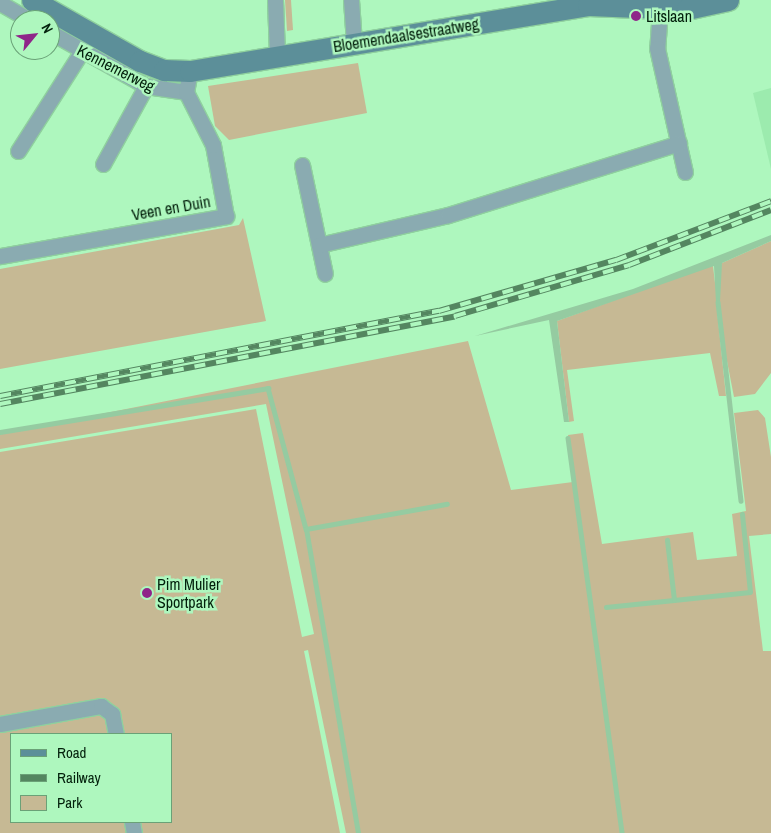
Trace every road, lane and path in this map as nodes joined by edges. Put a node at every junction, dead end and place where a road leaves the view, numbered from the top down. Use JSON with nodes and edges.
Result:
{"nodes":[{"id":1,"x":32,"y":0,"type":"edge"},
{"id":2,"x":275,"y":0,"type":"edge"},
{"id":3,"x":351,"y":0,"type":"edge"},
{"id":4,"x":728,"y":0,"type":"edge"},
{"id":5,"x":0,"y":3,"type":"edge"},
{"id":6,"x":648,"y":5,"type":"edge"},
{"id":7,"x":12,"y":10,"type":"edge"},
{"id":8,"x":60,"y":38,"type":"edge"},
{"id":9,"x":354,"y":43,"type":"junction"},
{"id":10,"x":82,"y":51,"type":"junction"},
{"id":11,"x":277,"y":55,"type":"junction"},
{"id":12,"x":164,"y":70,"type":"joint"},
{"id":13,"x":190,"y":71,"type":"junction"},
{"id":14,"x":146,"y":86,"type":"junction"},
{"id":15,"x":186,"y":92,"type":"junction"},
{"id":16,"x":679,"y":143,"type":"junction"},
{"id":17,"x":18,"y":151,"type":"dead end"},
{"id":18,"x":103,"y":164,"type":"dead end"},
{"id":19,"x":302,"y":165,"type":"dead end"},
{"id":20,"x":685,"y":172,"type":"dead end"},
{"id":21,"x":319,"y":246,"type":"junction"},
{"id":22,"x":0,"y":256,"type":"edge"},
{"id":23,"x":325,"y":274,"type":"dead end"},
{"id":24,"x":0,"y":724,"type":"edge"},
{"id":25,"x":116,"y":733,"type":"edge"}],
"edges":[{"from":1,"to":12,"type":"street","name":"Kennemerweg"},
{"from":2,"to":11,"type":"street"},
{"from":3,"to":9,"type":"street"},
{"from":4,"to":6,"type":"street","name":"Bloemendaalsestraatweg"},
{"from":5,"to":7,"type":"street"},
{"from":6,"to":9,"type":"street","name":"Bloemendaalsestraatweg"},
{"from":6,"to":16,"type":"street"},
{"from":8,"to":10,"type":"street","name":"Kennemerweg"},
{"from":9,"to":11,"type":"street","name":"Bloemendaalsestraatweg"},
{"from":10,"to":14,"type":"street","name":"Kennemerweg"},
{"from":10,"to":17,"type":"street"},
{"from":11,"to":13,"type":"street","name":"Bloemendaalsestraatweg"},
{"from":12,"to":13,"type":"street","name":"Bloemendaalsestraatweg"},
{"from":13,"to":15,"type":"street"},
{"from":14,"to":15,"type":"street","name":"Kennemerweg"},
{"from":14,"to":18,"type":"street"},
{"from":15,"to":22,"type":"street","name":"Veen en Duin"},
{"from":16,"to":20,"type":"street"},
{"from":16,"to":21,"type":"street"},
{"from":19,"to":21,"type":"street"},
{"from":21,"to":23,"type":"street"},
{"from":24,"to":25,"type":"street"}]}
